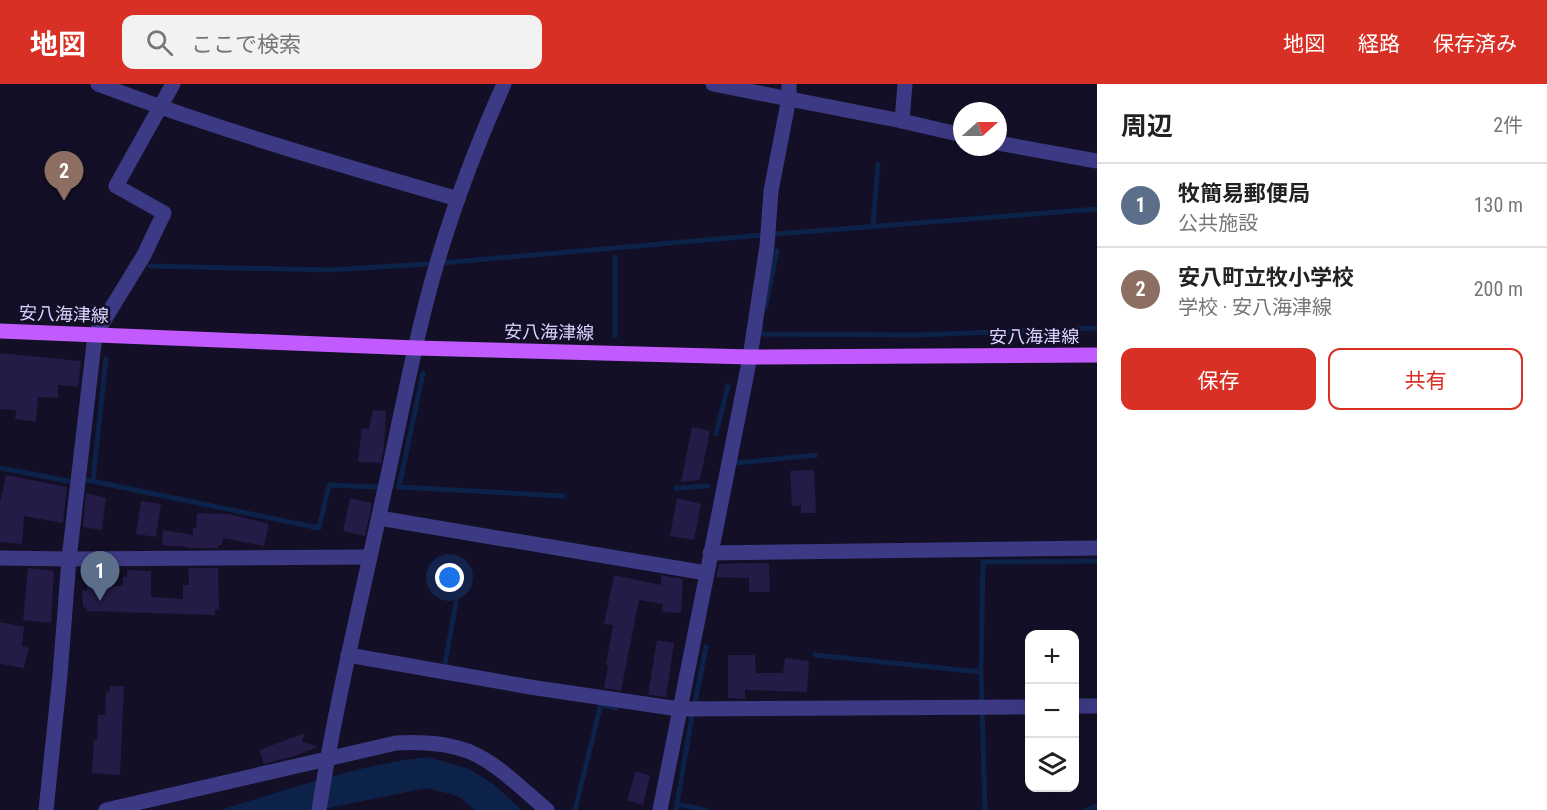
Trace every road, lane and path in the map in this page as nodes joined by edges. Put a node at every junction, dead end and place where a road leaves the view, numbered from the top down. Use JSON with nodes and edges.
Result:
{"nodes":[{"id":1,"x":98,"y":84,"type":"edge"},
{"id":2,"x":173,"y":84,"type":"edge"},
{"id":3,"x":504,"y":84,"type":"edge"},
{"id":4,"x":713,"y":84,"type":"edge"},
{"id":5,"x":905,"y":84,"type":"edge"},
{"id":6,"x":789,"y":91,"type":"edge"},
{"id":7,"x":160,"y":108,"type":"junction"},
{"id":8,"x":902,"y":121,"type":"junction"},
{"id":9,"x":953,"y":133,"type":"edge"},
{"id":10,"x":1007,"y":145,"type":"edge"},
{"id":11,"x":1097,"y":161,"type":"edge"},
{"id":12,"x":458,"y":199,"type":"junction"},
{"id":13,"x":0,"y":331,"type":"edge"},
{"id":14,"x":95,"y":335,"type":"junction"},
{"id":15,"x":416,"y":348,"type":"junction"},
{"id":16,"x":1097,"y":355,"type":"edge"},
{"id":17,"x":750,"y":357,"type":"junction"},
{"id":18,"x":379,"y":518,"type":"junction"},
{"id":19,"x":1097,"y":548,"type":"edge"},
{"id":20,"x":710,"y":553,"type":"junction"},
{"id":21,"x":370,"y":557,"type":"junction"},
{"id":22,"x":0,"y":558,"type":"edge"},
{"id":23,"x":69,"y":559,"type":"junction"},
{"id":24,"x":706,"y":573,"type":"junction"},
{"id":25,"x":348,"y":655,"type":"junction"},
{"id":26,"x":1079,"y":706,"type":"edge"},
{"id":27,"x":1097,"y":706,"type":"edge"},
{"id":28,"x":1025,"y":707,"type":"edge"},
{"id":29,"x":679,"y":709,"type":"junction"},
{"id":30,"x":327,"y":760,"type":"junction"},
{"id":31,"x":46,"y":810,"type":"edge"},
{"id":32,"x":106,"y":810,"type":"edge"},
{"id":33,"x":319,"y":810,"type":"edge"},
{"id":34,"x":547,"y":810,"type":"edge"},
{"id":35,"x":660,"y":810,"type":"edge"}],
"edges":[{"from":1,"to":7,"type":"street"},
{"from":2,"to":7,"type":"street"},
{"from":3,"to":12,"type":"street"},
{"from":4,"to":6,"type":"street"},
{"from":5,"to":8,"type":"street"},
{"from":6,"to":8,"type":"street"},
{"from":6,"to":17,"type":"street"},
{"from":7,"to":12,"type":"street"},
{"from":7,"to":14,"type":"street"},
{"from":8,"to":9,"type":"street"},
{"from":10,"to":11,"type":"street"},
{"from":12,"to":15,"type":"street"},
{"from":13,"to":14,"type":"main road","name":"安八海津線"},
{"from":14,"to":15,"type":"main road","name":"安八海津線"},
{"from":14,"to":23,"type":"street"},
{"from":15,"to":17,"type":"main road","name":"安八海津線"},
{"from":15,"to":18,"type":"street"},
{"from":16,"to":17,"type":"main road","name":"安八海津線"},
{"from":17,"to":20,"type":"street"},
{"from":18,"to":21,"type":"street"},
{"from":18,"to":24,"type":"street"},
{"from":19,"to":20,"type":"street"},
{"from":20,"to":24,"type":"street"},
{"from":21,"to":23,"type":"street"},
{"from":21,"to":25,"type":"street"},
{"from":22,"to":23,"type":"street"},
{"from":23,"to":31,"type":"street"},
{"from":24,"to":29,"type":"street"},
{"from":25,"to":29,"type":"street"},
{"from":25,"to":30,"type":"street"},
{"from":26,"to":27,"type":"street"},
{"from":28,"to":29,"type":"street"},
{"from":29,"to":35,"type":"street"},
{"from":30,"to":32,"type":"street"},
{"from":30,"to":33,"type":"street"},
{"from":30,"to":34,"type":"street"}]}
